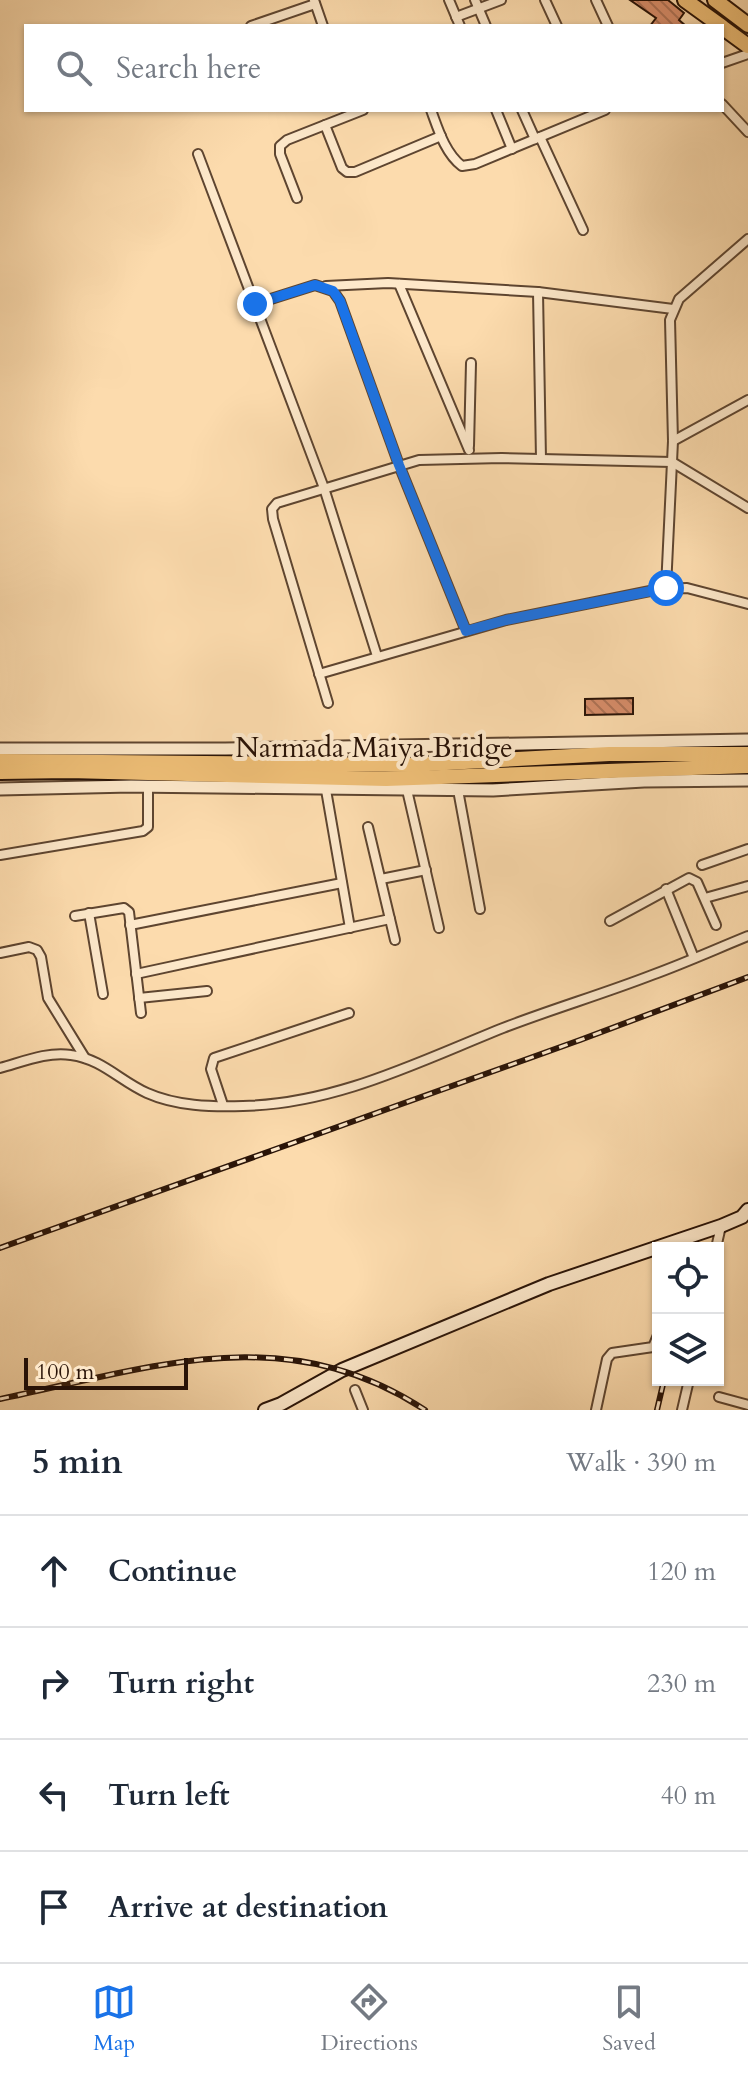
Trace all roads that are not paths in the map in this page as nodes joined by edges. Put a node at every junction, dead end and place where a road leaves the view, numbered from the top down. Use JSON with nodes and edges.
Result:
{"nodes":[{"id":1,"x":449,"y":0,"type":"edge"},
{"id":2,"x":501,"y":0,"type":"edge"},
{"id":3,"x":545,"y":0,"type":"edge"},
{"id":4,"x":596,"y":0,"type":"edge"},
{"id":5,"x":685,"y":0,"type":"edge"},
{"id":6,"x":715,"y":0,"type":"edge"},
{"id":7,"x":315,"y":2,"type":"edge"},
{"id":8,"x":477,"y":5,"type":"edge"},
{"id":9,"x":746,"y":19,"type":"edge"},
{"id":10,"x":458,"y":22,"type":"edge"},
{"id":11,"x":256,"y":24,"type":"edge"},
{"id":12,"x":322,"y":24,"type":"edge"},
{"id":13,"x":485,"y":24,"type":"edge"},
{"id":14,"x":556,"y":24,"type":"edge"},
{"id":15,"x":607,"y":24,"type":"edge"},
{"id":16,"x":718,"y":24,"type":"edge"},
{"id":17,"x":724,"y":28,"type":"edge"},
{"id":18,"x":724,"y":29,"type":"edge"},
{"id":19,"x":748,"y":46,"type":"edge"},
{"id":20,"x":748,"y":54,"type":"edge"},
{"id":21,"x":724,"y":62,"type":"edge"},
{"id":22,"x":724,"y":106,"type":"edge"},
{"id":23,"x":358,"y":112,"type":"edge"},
{"id":24,"x":432,"y":112,"type":"edge"},
{"id":25,"x":497,"y":112,"type":"edge"},
{"id":26,"x":523,"y":112,"type":"edge"},
{"id":27,"x":597,"y":112,"type":"edge"},
{"id":28,"x":325,"y":125,"type":"junction"},
{"id":29,"x":748,"y":132,"type":"edge"},
{"id":30,"x":441,"y":136,"type":"junction"},
{"id":31,"x":538,"y":138,"type":"junction"},
{"id":32,"x":512,"y":149,"type":"junction"},
{"id":33,"x":198,"y":154,"type":"dead end"},
{"id":34,"x":297,"y":198,"type":"dead end"},
{"id":35,"x":583,"y":230,"type":"dead end"},
{"id":36,"x":748,"y":239,"type":"edge"},
{"id":37,"x":399,"y":284,"type":"junction"},
{"id":38,"x":325,"y":286,"type":"junction"},
{"id":39,"x":538,"y":292,"type":"junction"},
{"id":40,"x":255,"y":304,"type":"junction"},
{"id":41,"x":673,"y":309,"type":"junction"},
{"id":42,"x":471,"y":363,"type":"dead end"},
{"id":43,"x":748,"y":400,"type":"edge"},
{"id":44,"x":673,"y":441,"type":"junction"},
{"id":45,"x":469,"y":454,"type":"junction"},
{"id":46,"x":541,"y":459,"type":"junction"},
{"id":47,"x":672,"y":462,"type":"junction"},
{"id":48,"x":399,"y":465,"type":"junction"},
{"id":49,"x":324,"y":488,"type":"junction"},
{"id":50,"x":748,"y":508,"type":"edge"},
{"id":51,"x":666,"y":588,"type":"junction"},
{"id":52,"x":748,"y":604,"type":"edge"},
{"id":53,"x":466,"y":631,"type":"junction"},
{"id":54,"x":377,"y":656,"type":"junction"},
{"id":55,"x":319,"y":674,"type":"junction"},
{"id":56,"x":328,"y":703,"type":"dead end"},
{"id":57,"x":748,"y":740,"type":"edge"},
{"id":58,"x":0,"y":749,"type":"edge"},
{"id":59,"x":748,"y":754,"type":"edge"},
{"id":60,"x":0,"y":761,"type":"edge"},
{"id":61,"x":748,"y":766,"type":"edge"},
{"id":62,"x":0,"y":772,"type":"edge"},
{"id":63,"x":748,"y":780,"type":"edge"},
{"id":64,"x":148,"y":786,"type":"junction"},
{"id":65,"x":0,"y":789,"type":"edge"},
{"id":66,"x":326,"y":790,"type":"junction"},
{"id":67,"x":407,"y":790,"type":"junction"},
{"id":68,"x":458,"y":790,"type":"junction"},
{"id":69,"x":368,"y":827,"type":"dead end"},
{"id":70,"x":748,"y":849,"type":"edge"},
{"id":71,"x":0,"y":855,"type":"edge"},
{"id":72,"x":702,"y":865,"type":"dead end"},
{"id":73,"x":426,"y":870,"type":"junction"},
{"id":74,"x":381,"y":879,"type":"junction"},
{"id":75,"x":342,"y":883,"type":"junction"},
{"id":76,"x":748,"y":886,"type":"edge"},
{"id":77,"x":666,"y":889,"type":"junction"},
{"id":78,"x":705,"y":898,"type":"junction"},
{"id":79,"x":480,"y":909,"type":"dead end"},
{"id":80,"x":89,"y":913,"type":"junction"},
{"id":81,"x":75,"y":916,"type":"dead end"},
{"id":82,"x":390,"y":919,"type":"junction"},
{"id":83,"x":610,"y":921,"type":"dead end"},
{"id":84,"x":130,"y":925,"type":"junction"},
{"id":85,"x":716,"y":925,"type":"dead end"},
{"id":86,"x":350,"y":928,"type":"junction"},
{"id":87,"x":439,"y":928,"type":"dead end"},
{"id":88,"x":748,"y":936,"type":"edge"},
{"id":89,"x":395,"y":940,"type":"dead end"},
{"id":90,"x":0,"y":953,"type":"edge"},
{"id":91,"x":694,"y":958,"type":"junction"},
{"id":92,"x":136,"y":974,"type":"junction"},
{"id":93,"x":207,"y":991,"type":"dead end"},
{"id":94,"x":103,"y":994,"type":"dead end"},
{"id":95,"x":139,"y":998,"type":"junction"},
{"id":96,"x":141,"y":1013,"type":"dead end"},
{"id":97,"x":349,"y":1013,"type":"dead end"},
{"id":98,"x":86,"y":1059,"type":"junction"},
{"id":99,"x":0,"y":1068,"type":"edge"},
{"id":100,"x":223,"y":1105,"type":"junction"},
{"id":101,"x":748,"y":1210,"type":"edge"},
{"id":102,"x":721,"y":1226,"type":"junction"},
{"id":103,"x":684,"y":1242,"type":"edge"},
{"id":104,"x":717,"y":1242,"type":"edge"},
{"id":105,"x":652,"y":1252,"type":"edge"},
{"id":106,"x":652,"y":1347,"type":"edge"},
{"id":107,"x":688,"y":1386,"type":"edge"},
{"id":108,"x":355,"y":1390,"type":"dead end"},
{"id":109,"x":719,"y":1397,"type":"dead end"},
{"id":110,"x":748,"y":1405,"type":"edge"},
{"id":111,"x":265,"y":1410,"type":"edge"},
{"id":112,"x":363,"y":1410,"type":"edge"},
{"id":113,"x":596,"y":1410,"type":"edge"},
{"id":114,"x":682,"y":1410,"type":"edge"}],
"edges":[{"from":1,"to":10,"type":"street"},
{"from":2,"to":8,"type":"street"},
{"from":3,"to":14,"type":"street"},
{"from":4,"to":15,"type":"street"},
{"from":5,"to":16,"type":"main road"},
{"from":6,"to":9,"type":"main road"},
{"from":7,"to":11,"type":"street"},
{"from":7,"to":12,"type":"street"},
{"from":8,"to":10,"type":"street"},
{"from":8,"to":13,"type":"street"},
{"from":9,"to":17,"type":"street"},
{"from":18,"to":19,"type":"main road"},
{"from":20,"to":21,"type":"street"},
{"from":22,"to":29,"type":"street"},
{"from":23,"to":28,"type":"street"},
{"from":24,"to":30,"type":"street"},
{"from":25,"to":32,"type":"street"},
{"from":26,"to":31,"type":"street"},
{"from":27,"to":31,"type":"street"},
{"from":28,"to":30,"type":"street"},
{"from":28,"to":34,"type":"street"},
{"from":30,"to":32,"type":"street"},
{"from":31,"to":32,"type":"street"},
{"from":31,"to":35,"type":"street"},
{"from":33,"to":40,"type":"street"},
{"from":36,"to":41,"type":"street"},
{"from":37,"to":38,"type":"street"},
{"from":37,"to":39,"type":"street"},
{"from":37,"to":45,"type":"street"},
{"from":38,"to":40,"type":"street"},
{"from":38,"to":48,"type":"street"},
{"from":39,"to":41,"type":"street"},
{"from":39,"to":46,"type":"street"},
{"from":40,"to":49,"type":"street"},
{"from":41,"to":44,"type":"street"},
{"from":42,"to":45,"type":"street"},
{"from":43,"to":44,"type":"street"},
{"from":44,"to":47,"type":"street"},
{"from":45,"to":46,"type":"street"},
{"from":45,"to":48,"type":"street"},
{"from":46,"to":47,"type":"street"},
{"from":47,"to":50,"type":"street"},
{"from":47,"to":51,"type":"street"},
{"from":48,"to":49,"type":"street"},
{"from":48,"to":53,"type":"street"},
{"from":49,"to":54,"type":"street"},
{"from":49,"to":55,"type":"street"},
{"from":51,"to":52,"type":"street"},
{"from":51,"to":53,"type":"street"},
{"from":53,"to":54,"type":"street"},
{"from":54,"to":55,"type":"street"},
{"from":55,"to":56,"type":"street"},
{"from":57,"to":58,"type":"street"},
{"from":59,"to":60,"type":"main road"},
{"from":61,"to":62,"type":"main road","name":"Narmada Maiya Bridge"},
{"from":63,"to":68,"type":"street"},
{"from":64,"to":65,"type":"street"},
{"from":64,"to":66,"type":"street"},
{"from":64,"to":71,"type":"street"},
{"from":66,"to":67,"type":"street"},
{"from":66,"to":75,"type":"street"},
{"from":67,"to":68,"type":"street"},
{"from":67,"to":73,"type":"street"},
{"from":68,"to":79,"type":"street"},
{"from":69,"to":74,"type":"street"},
{"from":70,"to":72,"type":"street"},
{"from":73,"to":74,"type":"street"},
{"from":73,"to":87,"type":"street"},
{"from":74,"to":82,"type":"street"},
{"from":75,"to":84,"type":"street"},
{"from":75,"to":86,"type":"street"},
{"from":76,"to":78,"type":"street"},
{"from":77,"to":78,"type":"street"},
{"from":77,"to":83,"type":"street"},
{"from":77,"to":91,"type":"street"},
{"from":78,"to":85,"type":"street"},
{"from":80,"to":81,"type":"street"},
{"from":80,"to":84,"type":"street"},
{"from":80,"to":94,"type":"street"},
{"from":82,"to":86,"type":"street"},
{"from":82,"to":89,"type":"street"},
{"from":84,"to":92,"type":"street"},
{"from":86,"to":92,"type":"street"},
{"from":88,"to":91,"type":"street"},
{"from":90,"to":98,"type":"street"},
{"from":91,"to":100,"type":"street"},
{"from":92,"to":95,"type":"street"},
{"from":93,"to":95,"type":"street"},
{"from":95,"to":96,"type":"street"},
{"from":97,"to":100,"type":"street"},
{"from":98,"to":99,"type":"street"},
{"from":98,"to":100,"type":"street"},
{"from":101,"to":102,"type":"main road"},
{"from":102,"to":103,"type":"main road"},
{"from":102,"to":104,"type":"street"},
{"from":105,"to":111,"type":"main road"},
{"from":106,"to":113,"type":"street"},
{"from":107,"to":114,"type":"street"},
{"from":108,"to":112,"type":"street"},
{"from":109,"to":110,"type":"street"}]}
